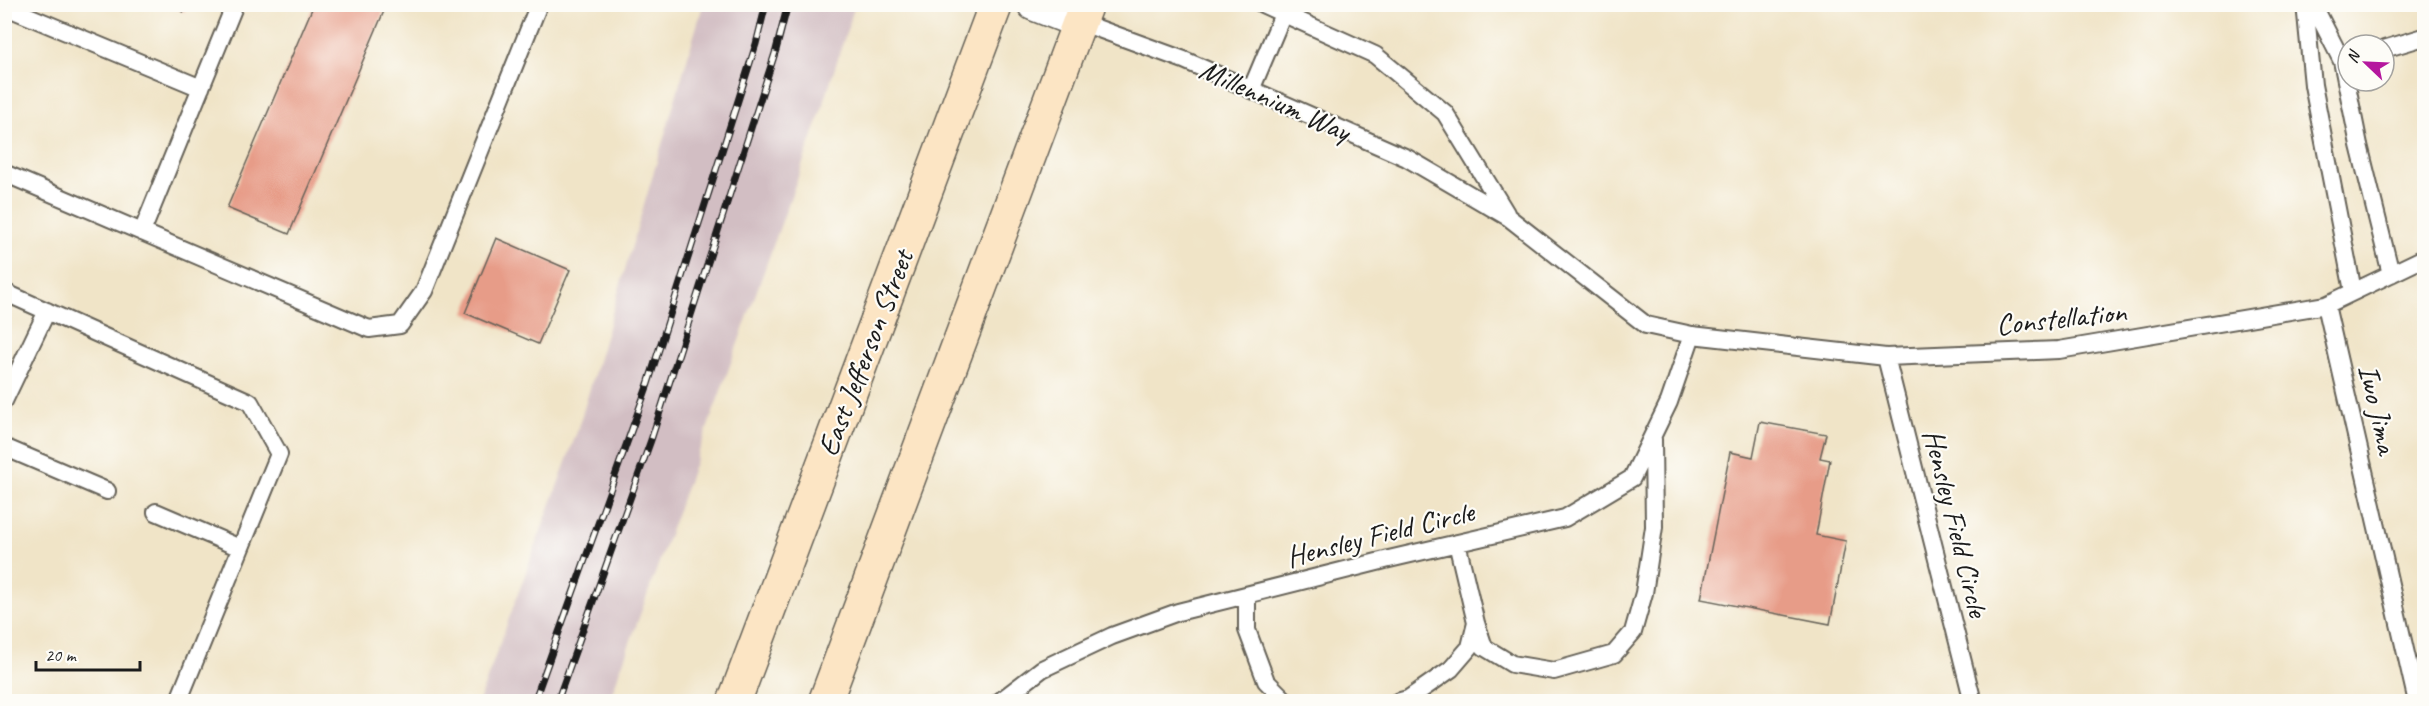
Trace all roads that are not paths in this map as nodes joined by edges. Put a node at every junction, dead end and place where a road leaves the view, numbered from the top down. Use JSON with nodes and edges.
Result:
{"nodes":[{"id":1,"x":235,"y":4,"type":"edge"},
{"id":2,"x":539,"y":4,"type":"edge"},
{"id":3,"x":996,"y":4,"type":"edge"},
{"id":4,"x":1034,"y":4,"type":"edge"},
{"id":5,"x":1262,"y":4,"type":"edge"},
{"id":6,"x":2305,"y":4,"type":"edge"},
{"id":7,"x":2313,"y":4,"type":"edge"},
{"id":8,"x":4,"y":6,"type":"edge"},
{"id":9,"x":1083,"y":13,"type":"edge"},
{"id":10,"x":1283,"y":14,"type":"junction"},
{"id":11,"x":2424,"y":37,"type":"edge"},
{"id":12,"x":2336,"y":45,"type":"edge"},
{"id":13,"x":2396,"y":45,"type":"edge"},
{"id":14,"x":201,"y":88,"type":"junction"},
{"id":15,"x":1251,"y":90,"type":"junction"},
{"id":16,"x":2350,"y":93,"type":"edge"},
{"id":17,"x":4,"y":173,"type":"edge"},
{"id":18,"x":1508,"y":217,"type":"junction"},
{"id":19,"x":142,"y":232,"type":"junction"},
{"id":20,"x":2424,"y":258,"type":"edge"},
{"id":21,"x":2391,"y":274,"type":"junction"},
{"id":22,"x":2353,"y":291,"type":"junction"},
{"id":23,"x":4,"y":292,"type":"edge"},
{"id":24,"x":2326,"y":305,"type":"junction"},
{"id":25,"x":46,"y":311,"type":"junction"},
{"id":26,"x":1692,"y":335,"type":"junction"},
{"id":27,"x":1886,"y":357,"type":"junction"},
{"id":28,"x":4,"y":401,"type":"edge"},
{"id":29,"x":1653,"y":434,"type":"junction"},
{"id":30,"x":4,"y":447,"type":"edge"},
{"id":31,"x":107,"y":491,"type":"dead end"},
{"id":32,"x":156,"y":512,"type":"dead end"},
{"id":33,"x":1457,"y":543,"type":"junction"},
{"id":34,"x":240,"y":548,"type":"junction"},
{"id":35,"x":1247,"y":595,"type":"junction"},
{"id":36,"x":1476,"y":623,"type":"junction"},
{"id":37,"x":178,"y":702,"type":"edge"},
{"id":38,"x":734,"y":702,"type":"edge"},
{"id":39,"x":825,"y":702,"type":"edge"},
{"id":40,"x":999,"y":702,"type":"edge"},
{"id":41,"x":1287,"y":702,"type":"edge"},
{"id":42,"x":1397,"y":702,"type":"edge"},
{"id":43,"x":1973,"y":702,"type":"edge"},
{"id":44,"x":2417,"y":702,"type":"edge"}],
"edges":[{"from":1,"to":14,"type":"lane"},
{"from":2,"to":19,"type":"lane"},
{"from":3,"to":38,"type":"main road","name":"East Jefferson Street"},
{"from":4,"to":9,"type":"street","name":"Millennium Way"},
{"from":5,"to":10,"type":"lane","name":"Millennium Way"},
{"from":6,"to":22,"type":"lane"},
{"from":7,"to":12,"type":"lane"},
{"from":8,"to":14,"type":"lane"},
{"from":9,"to":15,"type":"lane","name":"Millennium Way"},
{"from":9,"to":39,"type":"main road"},
{"from":10,"to":15,"type":"lane"},
{"from":10,"to":18,"type":"lane","name":"Millennium Way"},
{"from":11,"to":13,"type":"lane"},
{"from":14,"to":19,"type":"lane"},
{"from":15,"to":18,"type":"lane","name":"Millennium Way"},
{"from":16,"to":21,"type":"lane"},
{"from":17,"to":19,"type":"lane"},
{"from":18,"to":26,"type":"lane","name":"Millennium Way"},
{"from":20,"to":21,"type":"lane","name":"Constellation"},
{"from":21,"to":22,"type":"lane","name":"Constellation"},
{"from":22,"to":24,"type":"lane","name":"Constellation"},
{"from":23,"to":25,"type":"lane"},
{"from":24,"to":27,"type":"lane","name":"Constellation"},
{"from":24,"to":44,"type":"lane","name":"Iwo Jima"},
{"from":25,"to":28,"type":"lane"},
{"from":25,"to":34,"type":"lane"},
{"from":26,"to":27,"type":"lane","name":"Constellation"},
{"from":26,"to":29,"type":"lane","name":"Hensley Field Circle"},
{"from":27,"to":43,"type":"lane","name":"Hensley Field Circle"},
{"from":29,"to":33,"type":"lane","name":"Hensley Field Circle"},
{"from":29,"to":36,"type":"lane"},
{"from":30,"to":31,"type":"lane"},
{"from":32,"to":34,"type":"lane"},
{"from":33,"to":35,"type":"lane","name":"Hensley Field Circle"},
{"from":33,"to":36,"type":"lane"},
{"from":34,"to":37,"type":"lane"},
{"from":35,"to":40,"type":"lane","name":"Hensley Field Circle"},
{"from":35,"to":41,"type":"lane"},
{"from":36,"to":42,"type":"lane"}]}
